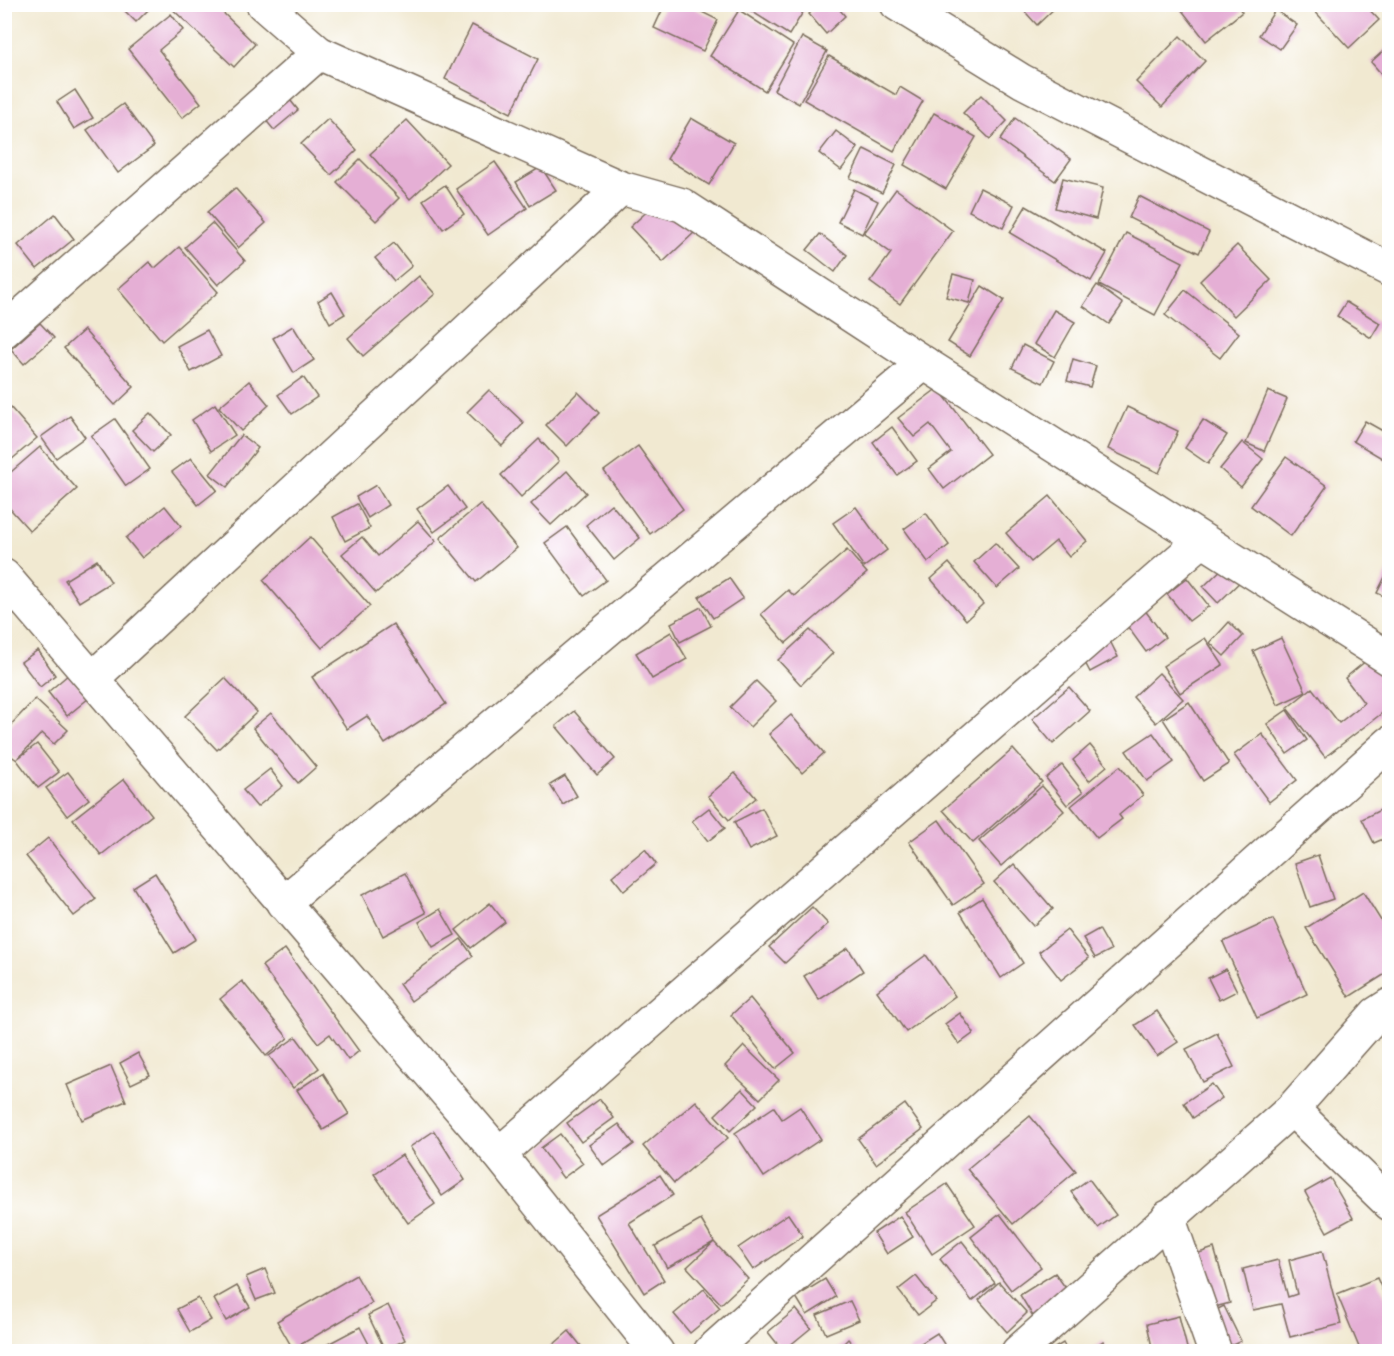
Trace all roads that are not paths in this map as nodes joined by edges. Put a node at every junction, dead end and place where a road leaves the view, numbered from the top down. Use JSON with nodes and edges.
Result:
{"nodes":[{"id":1,"x":263,"y":4,"type":"edge"},
{"id":2,"x":897,"y":4,"type":"edge"},
{"id":3,"x":319,"y":53,"type":"junction"},
{"id":4,"x":621,"y":188,"type":"junction"},
{"id":5,"x":1389,"y":270,"type":"edge"},
{"id":6,"x":4,"y":331,"type":"edge"},
{"id":7,"x":924,"y":363,"type":"junction"},
{"id":8,"x":1201,"y":541,"type":"junction"},
{"id":9,"x":4,"y":576,"type":"edge"},
{"id":10,"x":1389,"y":659,"type":"edge"},
{"id":11,"x":93,"y":678,"type":"junction"},
{"id":12,"x":1389,"y":743,"type":"edge"},
{"id":13,"x":283,"y":903,"type":"junction"},
{"id":14,"x":1389,"y":1005,"type":"edge"},
{"id":15,"x":1292,"y":1108,"type":"junction"},
{"id":16,"x":499,"y":1154,"type":"junction"},
{"id":17,"x":1389,"y":1204,"type":"edge"},
{"id":18,"x":1167,"y":1217,"type":"junction"},
{"id":19,"x":657,"y":1352,"type":"edge"},
{"id":20,"x":710,"y":1352,"type":"edge"},
{"id":21,"x":1018,"y":1352,"type":"edge"},
{"id":22,"x":1215,"y":1352,"type":"edge"}],
"edges":[{"from":1,"to":3,"type":"street"},
{"from":2,"to":5,"type":"street"},
{"from":3,"to":4,"type":"street"},
{"from":3,"to":6,"type":"street"},
{"from":4,"to":7,"type":"street"},
{"from":4,"to":11,"type":"street"},
{"from":7,"to":8,"type":"street"},
{"from":7,"to":13,"type":"street"},
{"from":8,"to":10,"type":"street"},
{"from":8,"to":16,"type":"street"},
{"from":9,"to":11,"type":"street"},
{"from":11,"to":13,"type":"street"},
{"from":12,"to":20,"type":"street"},
{"from":13,"to":16,"type":"street"},
{"from":14,"to":15,"type":"street"},
{"from":15,"to":17,"type":"street"},
{"from":15,"to":18,"type":"street"},
{"from":16,"to":19,"type":"street"},
{"from":18,"to":21,"type":"street"},
{"from":18,"to":22,"type":"street"}]}
